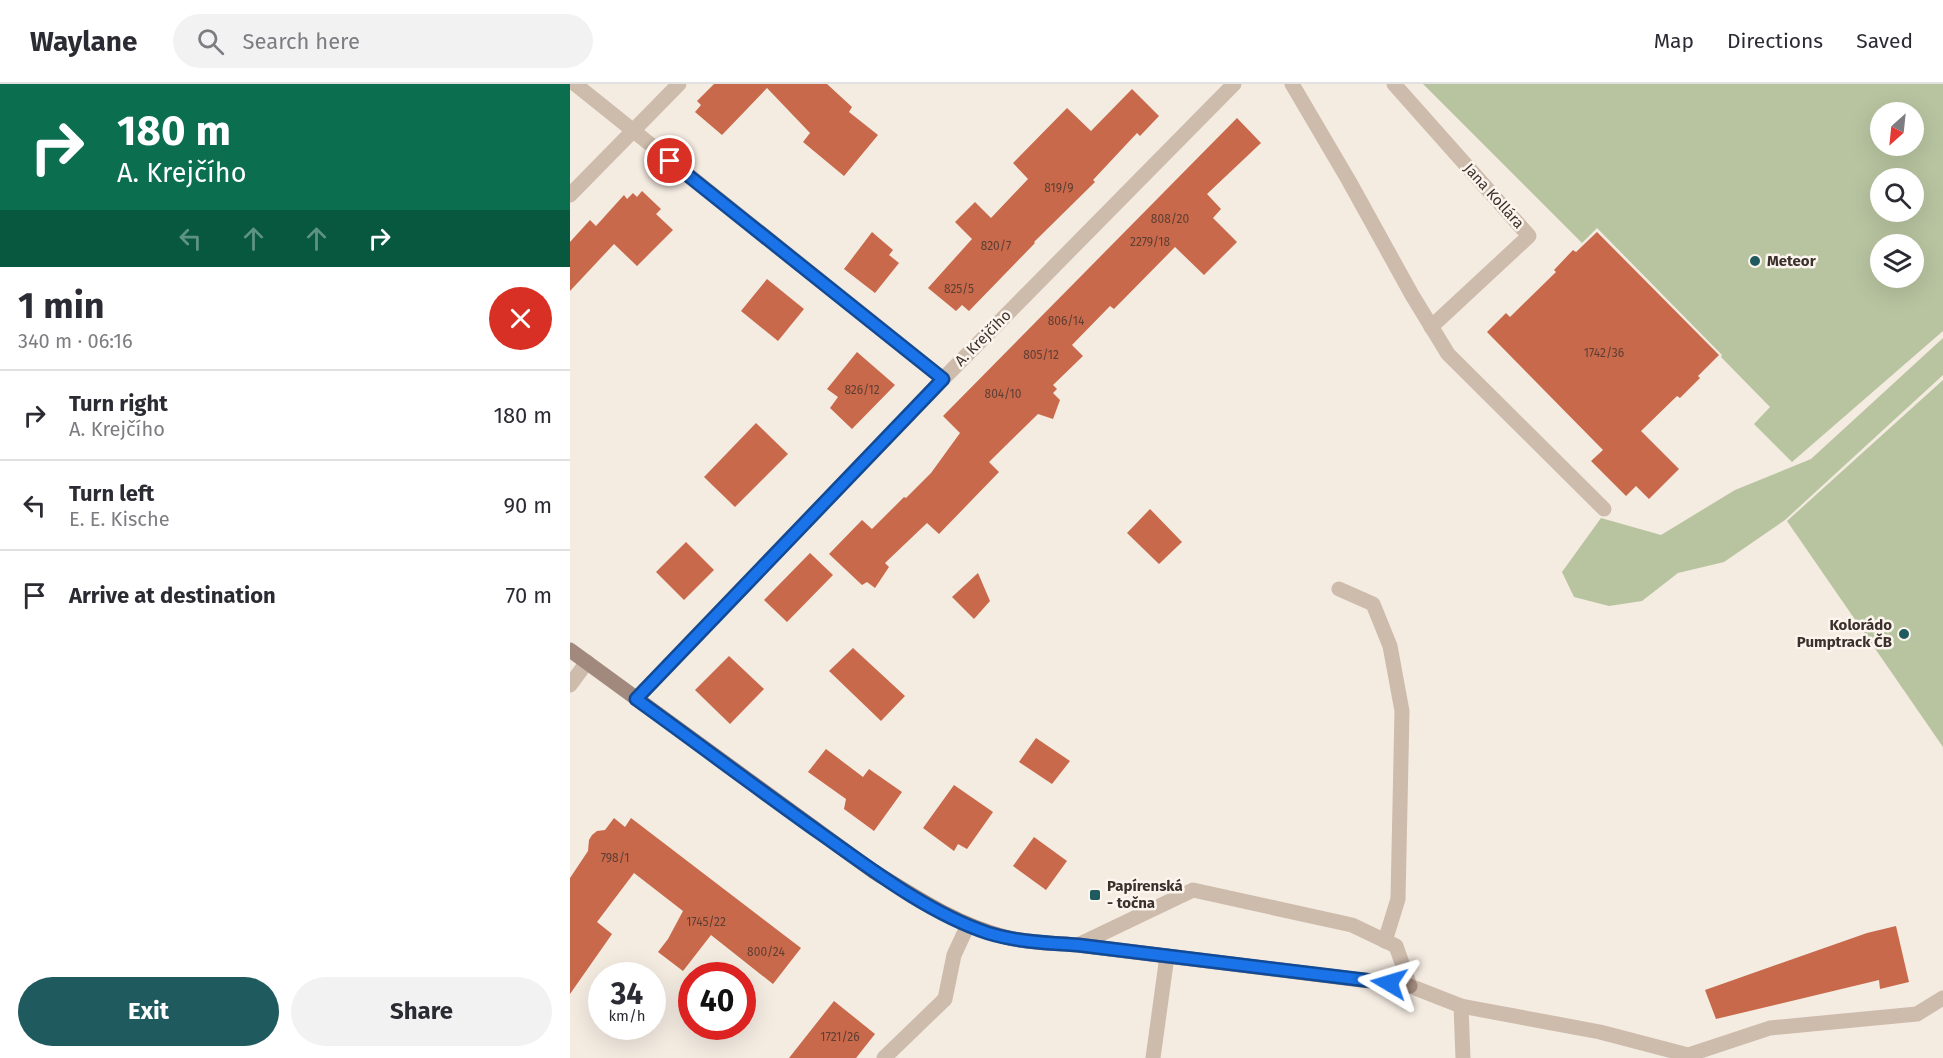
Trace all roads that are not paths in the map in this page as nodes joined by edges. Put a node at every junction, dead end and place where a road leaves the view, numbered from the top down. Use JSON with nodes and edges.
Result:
{"nodes":[{"id":1,"x":575,"y":84,"type":"edge"},
{"id":2,"x":678,"y":84,"type":"edge"},
{"id":3,"x":1234,"y":84,"type":"edge"},
{"id":4,"x":1292,"y":84,"type":"edge"},
{"id":5,"x":1394,"y":84,"type":"edge"},
{"id":6,"x":632,"y":131,"type":"junction"},
{"id":7,"x":570,"y":195,"type":"edge"},
{"id":8,"x":1431,"y":327,"type":"junction"},
{"id":9,"x":943,"y":379,"type":"junction"},
{"id":10,"x":1604,"y":509,"type":"dead end"},
{"id":11,"x":1339,"y":589,"type":"dead end"},
{"id":12,"x":570,"y":650,"type":"edge"},
{"id":13,"x":587,"y":662,"type":"junction"},
{"id":14,"x":570,"y":685,"type":"edge"},
{"id":15,"x":636,"y":699,"type":"junction"},
{"id":16,"x":968,"y":925,"type":"junction"},
{"id":17,"x":1385,"y":941,"type":"junction"},
{"id":18,"x":1078,"y":945,"type":"junction"},
{"id":19,"x":1167,"y":956,"type":"junction"},
{"id":20,"x":1410,"y":986,"type":"junction"},
{"id":21,"x":1943,"y":998,"type":"edge"},
{"id":22,"x":1461,"y":1006,"type":"junction"},
{"id":23,"x":1689,"y":1057,"type":"edge"},
{"id":24,"x":884,"y":1058,"type":"edge"},
{"id":25,"x":1153,"y":1058,"type":"edge"},
{"id":26,"x":1463,"y":1058,"type":"edge"}],
"edges":[{"from":1,"to":6,"type":"street"},
{"from":2,"to":6,"type":"street"},
{"from":3,"to":9,"type":"street","name":"A. Krejčího"},
{"from":4,"to":8,"type":"street"},
{"from":5,"to":8,"type":"street","name":"Jana Kollára"},
{"from":6,"to":7,"type":"street"},
{"from":6,"to":9,"type":"street"},
{"from":8,"to":10,"type":"street"},
{"from":9,"to":15,"type":"street","name":"A. Krejčího"},
{"from":11,"to":17,"type":"street"},
{"from":12,"to":13,"type":"street"},
{"from":13,"to":14,"type":"street"},
{"from":13,"to":15,"type":"street"},
{"from":15,"to":16,"type":"street"},
{"from":16,"to":18,"type":"street"},
{"from":16,"to":24,"type":"street"},
{"from":17,"to":18,"type":"street"},
{"from":17,"to":20,"type":"street"},
{"from":18,"to":19,"type":"street"},
{"from":19,"to":20,"type":"street"},
{"from":19,"to":25,"type":"street"},
{"from":20,"to":22,"type":"street"},
{"from":21,"to":23,"type":"street"},
{"from":22,"to":23,"type":"street"},
{"from":22,"to":26,"type":"street"}]}
